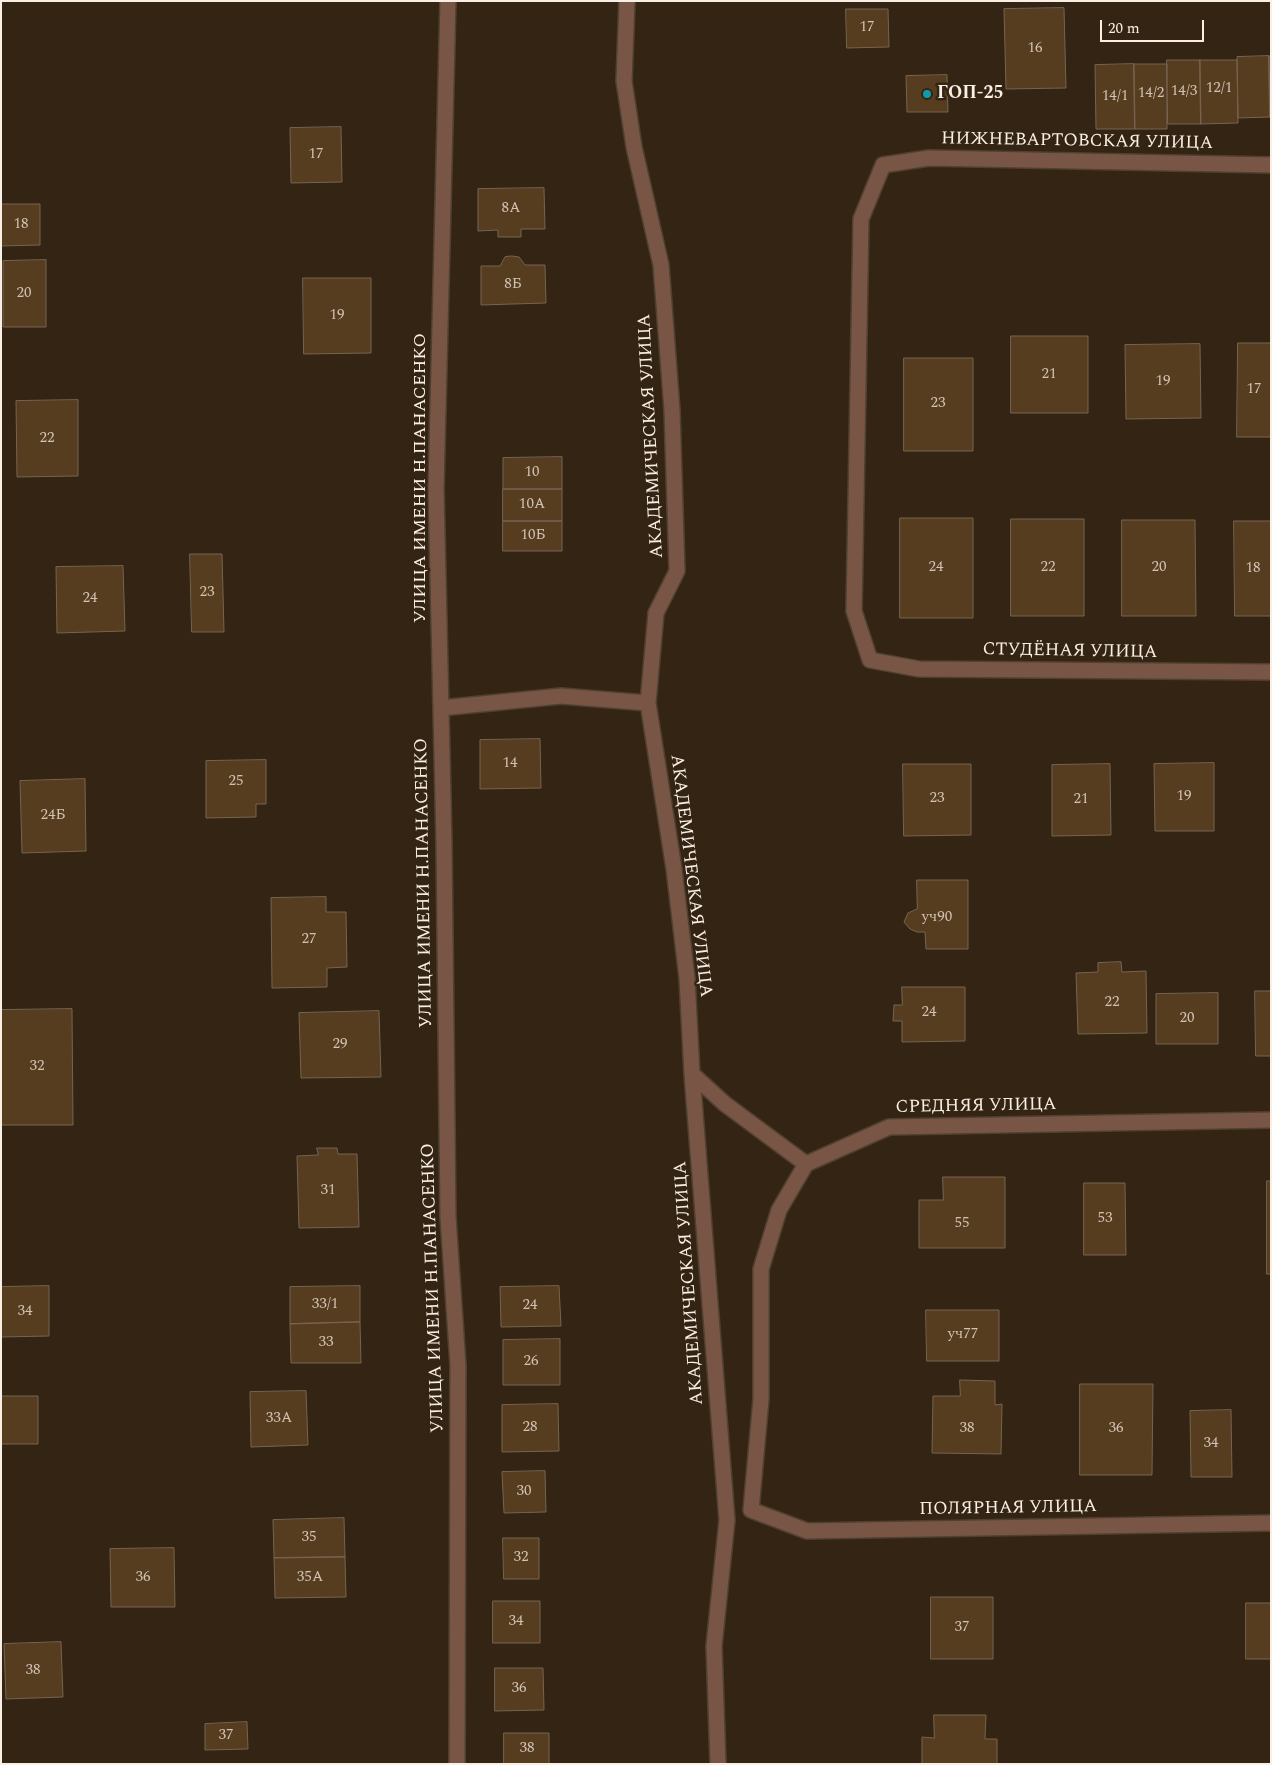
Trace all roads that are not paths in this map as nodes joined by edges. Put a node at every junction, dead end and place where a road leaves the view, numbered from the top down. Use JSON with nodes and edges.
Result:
{"nodes":[{"id":1,"x":448,"y":1,"type":"edge"},
{"id":2,"x":628,"y":1,"type":"edge"},
{"id":3,"x":1271,"y":165,"type":"edge"},
{"id":4,"x":870,"y":660,"type":"joint"},
{"id":5,"x":1271,"y":672,"type":"edge"},
{"id":6,"x":648,"y":703,"type":"junction"},
{"id":7,"x":441,"y":708,"type":"junction"},
{"id":8,"x":692,"y":1074,"type":"junction"},
{"id":9,"x":1271,"y":1120,"type":"edge"},
{"id":10,"x":806,"y":1164,"type":"junction"},
{"id":11,"x":750,"y":1510,"type":"junction"},
{"id":12,"x":727,"y":1520,"type":"junction"},
{"id":13,"x":1271,"y":1523,"type":"edge"},
{"id":14,"x":457,"y":1764,"type":"edge"},
{"id":15,"x":718,"y":1764,"type":"edge"}],
"edges":[{"from":1,"to":7,"type":"street","name":"УЛИЦА ИМЕНИ Н.ПАНАСЕНКО"},
{"from":2,"to":6,"type":"street","name":"АКАДЕМИЧЕСКАЯ УЛИЦА"},
{"from":3,"to":4,"type":"street","name":"НИЖНЕВАРТОВСКАЯ УЛИЦА"},
{"from":4,"to":5,"type":"street","name":"СТУДЁНАЯ УЛИЦА"},
{"from":6,"to":7,"type":"street"},
{"from":6,"to":8,"type":"street","name":"АКАДЕМИЧЕСКАЯ УЛИЦА"},
{"from":7,"to":14,"type":"street","name":"УЛИЦА ИМЕНИ Н.ПАНАСЕНКО"},
{"from":8,"to":10,"type":"street"},
{"from":8,"to":12,"type":"street","name":"АКАДЕМИЧЕСКАЯ УЛИЦА"},
{"from":9,"to":10,"type":"street","name":"СРЕДНЯЯ УЛИЦА"},
{"from":10,"to":11,"type":"street"},
{"from":11,"to":12,"type":"street"},
{"from":11,"to":13,"type":"street","name":"ПОЛЯРНАЯ УЛИЦА"},
{"from":12,"to":15,"type":"street","name":"АКАДЕМИЧЕСКАЯ УЛИЦА"}]}
